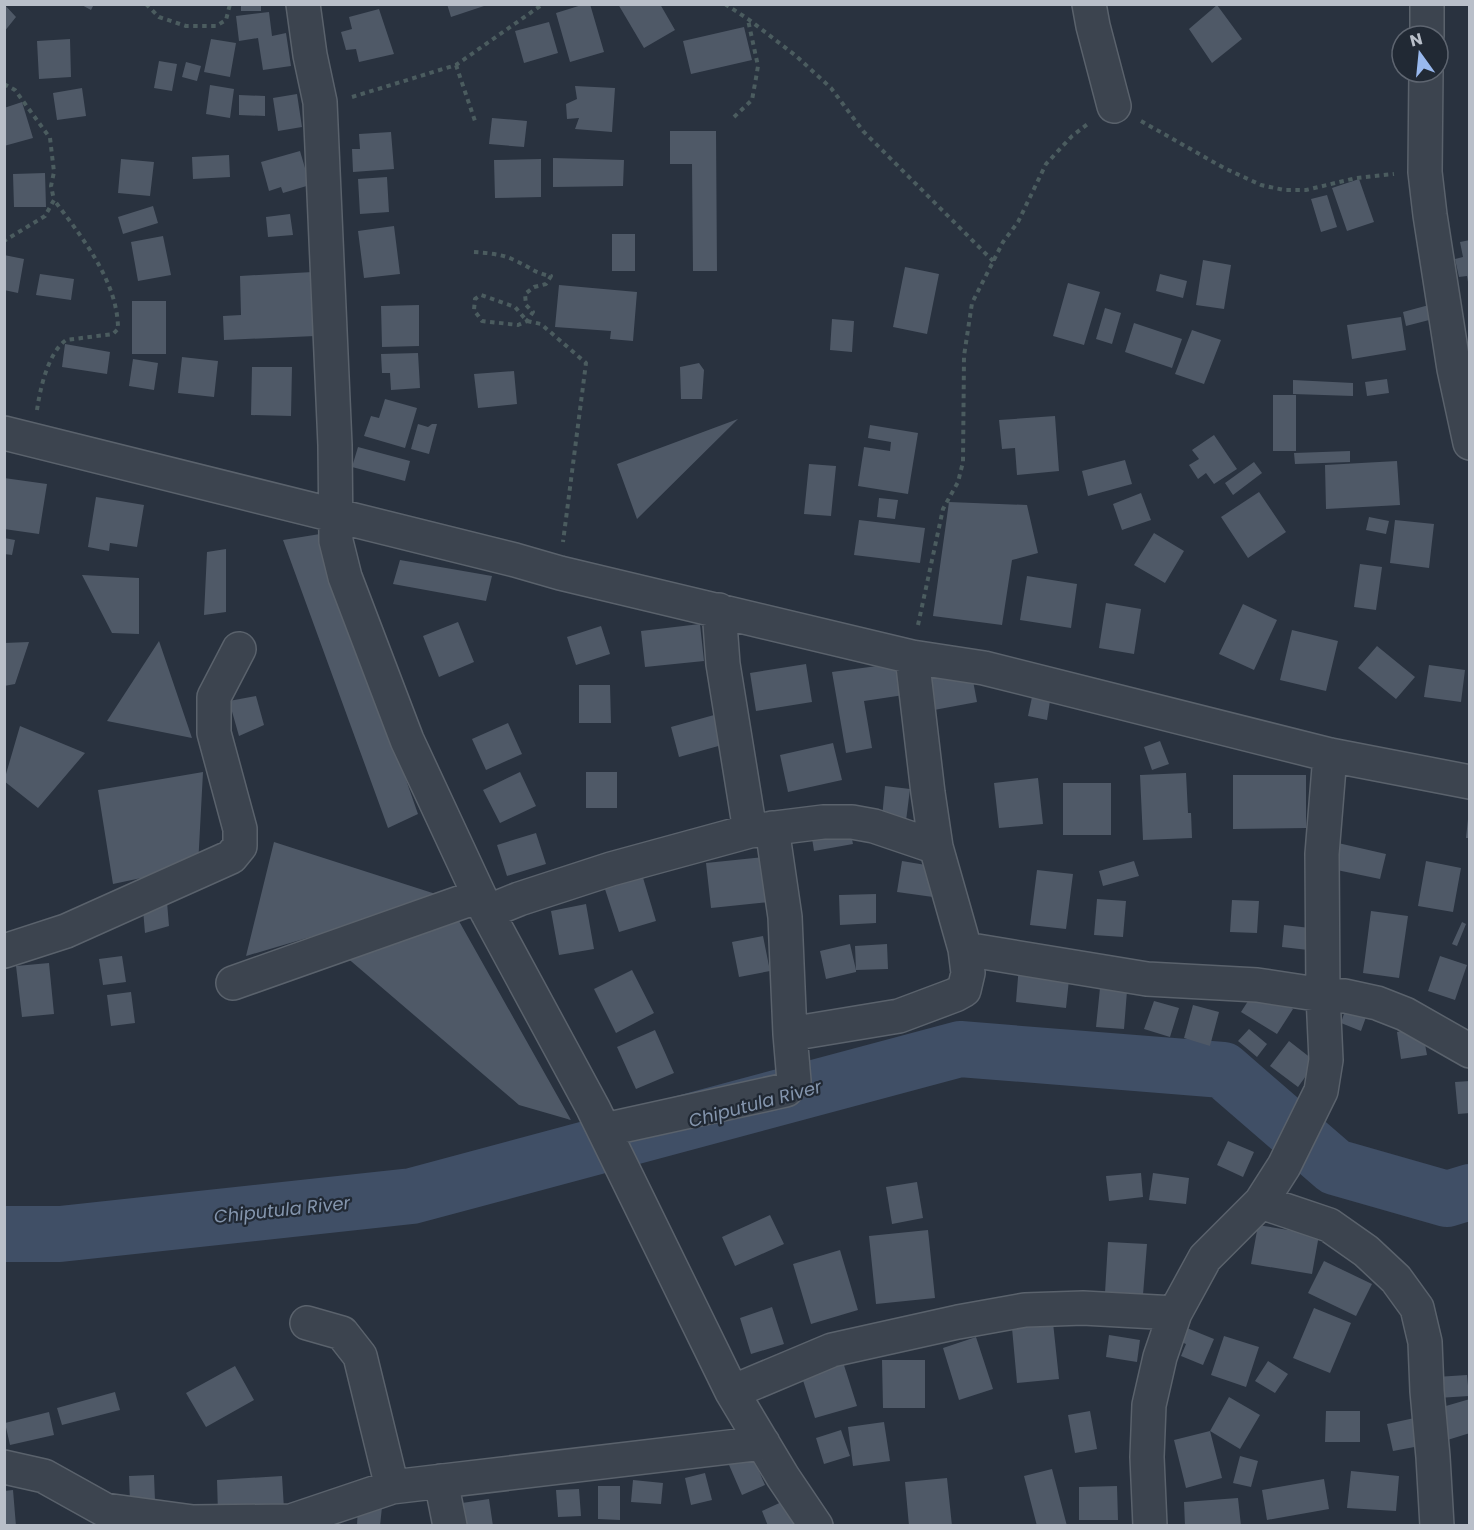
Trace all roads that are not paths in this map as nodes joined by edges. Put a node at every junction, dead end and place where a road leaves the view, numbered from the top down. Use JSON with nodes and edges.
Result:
{"nodes":[{"id":1,"x":303,"y":4,"type":"edge"},
{"id":2,"x":1089,"y":4,"type":"edge"},
{"id":3,"x":1427,"y":4,"type":"edge"},
{"id":4,"x":1427,"y":24,"type":"edge"},
{"id":5,"x":1426,"y":84,"type":"edge"},
{"id":6,"x":1114,"y":106,"type":"road end"},
{"id":7,"x":19,"y":437,"type":"edge"},
{"id":8,"x":1470,"y":443,"type":"edge"},
{"id":9,"x":335,"y":515,"type":"junction"},
{"id":10,"x":719,"y":610,"type":"junction"},
{"id":11,"x":239,"y":650,"type":"dead end"},
{"id":12,"x":912,"y":657,"type":"junction"},
{"id":13,"x":1329,"y":755,"type":"junction"},
{"id":14,"x":1470,"y":782,"type":"edge"},
{"id":15,"x":761,"y":829,"type":"junction"},
{"id":16,"x":936,"y":848,"type":"junction"},
{"id":17,"x":483,"y":904,"type":"junction"},
{"id":18,"x":965,"y":949,"type":"junction"},
{"id":19,"x":4,"y":951,"type":"edge"},
{"id":20,"x":233,"y":983,"type":"dead end"},
{"id":21,"x":1323,"y":995,"type":"junction"},
{"id":22,"x":790,"y":1034,"type":"junction"},
{"id":23,"x":1470,"y":1051,"type":"edge"},
{"id":24,"x":609,"y":1141,"type":"junction"},
{"id":25,"x":1261,"y":1202,"type":"junction"},
{"id":26,"x":1175,"y":1313,"type":"junction"},
{"id":27,"x":307,"y":1323,"type":"dead end"},
{"id":28,"x":732,"y":1392,"type":"junction"},
{"id":29,"x":763,"y":1443,"type":"junction"},
{"id":30,"x":4,"y":1467,"type":"edge"},
{"id":31,"x":441,"y":1481,"type":"junction"},
{"id":32,"x":392,"y":1488,"type":"junction"},
{"id":33,"x":450,"y":1526,"type":"edge"},
{"id":34,"x":816,"y":1526,"type":"edge"},
{"id":35,"x":1150,"y":1526,"type":"edge"},
{"id":36,"x":1437,"y":1526,"type":"edge"}],
"edges":[{"from":1,"to":9,"type":"street"},
{"from":2,"to":6,"type":"street"},
{"from":3,"to":4,"type":"street"},
{"from":5,"to":8,"type":"street"},
{"from":7,"to":9,"type":"street"},
{"from":9,"to":10,"type":"street"},
{"from":9,"to":17,"type":"street"},
{"from":10,"to":12,"type":"street"},
{"from":10,"to":15,"type":"street"},
{"from":11,"to":19,"type":"street"},
{"from":12,"to":13,"type":"street"},
{"from":12,"to":16,"type":"street"},
{"from":13,"to":14,"type":"street"},
{"from":13,"to":21,"type":"street"},
{"from":15,"to":16,"type":"street"},
{"from":15,"to":17,"type":"street"},
{"from":15,"to":22,"type":"street"},
{"from":16,"to":18,"type":"street"},
{"from":17,"to":20,"type":"street"},
{"from":17,"to":24,"type":"street"},
{"from":18,"to":21,"type":"street"},
{"from":18,"to":22,"type":"street"},
{"from":21,"to":23,"type":"street"},
{"from":21,"to":25,"type":"street"},
{"from":22,"to":24,"type":"street"},
{"from":24,"to":28,"type":"street"},
{"from":25,"to":26,"type":"street"},
{"from":25,"to":36,"type":"street"},
{"from":26,"to":28,"type":"street"},
{"from":26,"to":35,"type":"street"},
{"from":27,"to":32,"type":"street"},
{"from":28,"to":29,"type":"street"},
{"from":29,"to":31,"type":"street"},
{"from":29,"to":34,"type":"street"},
{"from":30,"to":32,"type":"street"},
{"from":31,"to":32,"type":"street"},
{"from":31,"to":33,"type":"street"}]}
